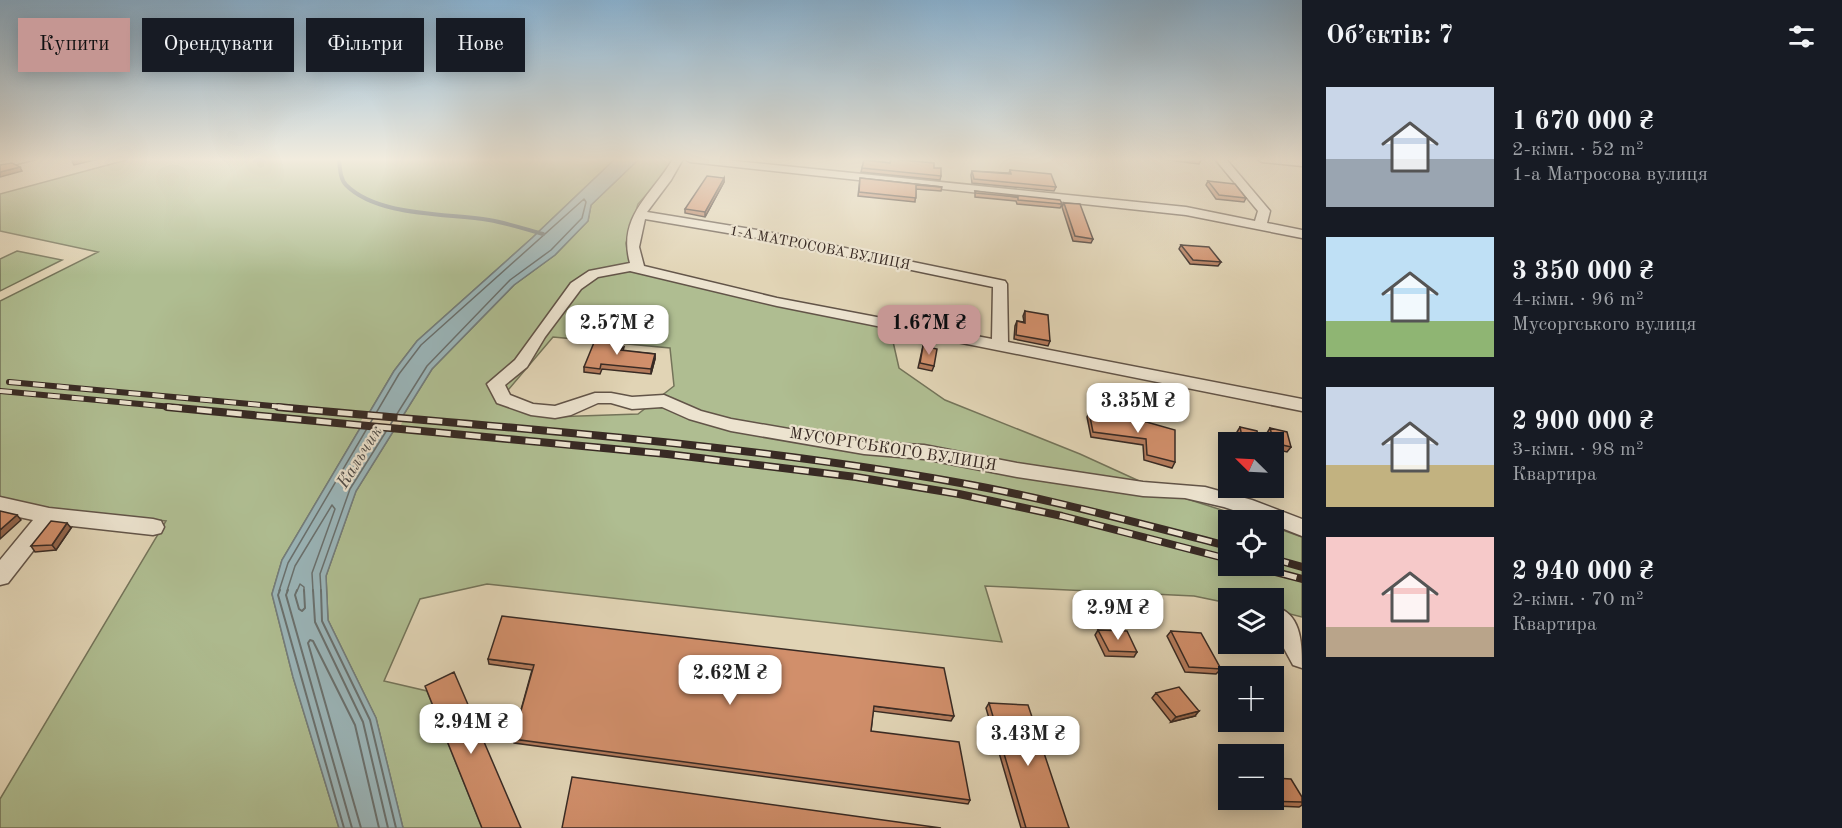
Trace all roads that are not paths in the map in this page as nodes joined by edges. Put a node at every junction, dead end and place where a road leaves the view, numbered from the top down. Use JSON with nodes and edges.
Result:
{"nodes":[{"id":1,"x":649,"y":198,"type":"edge"},
{"id":2,"x":1054,"y":198,"type":"edge"},
{"id":3,"x":1253,"y":198,"type":"edge"},
{"id":4,"x":640,"y":214,"type":"junction"},
{"id":5,"x":1260,"y":225,"type":"junction"},
{"id":6,"x":1302,"y":234,"type":"edge"},
{"id":7,"x":638,"y":268,"type":"junction"},
{"id":8,"x":1000,"y":346,"type":"junction"},
{"id":9,"x":1302,"y":405,"type":"edge"},
{"id":10,"x":0,"y":505,"type":"edge"},
{"id":11,"x":49,"y":516,"type":"junction"},
{"id":12,"x":153,"y":527,"type":"dead end"},
{"id":13,"x":1302,"y":528,"type":"edge"},
{"id":14,"x":0,"y":576,"type":"edge"},
{"id":15,"x":1302,"y":623,"type":"edge"},
{"id":16,"x":1302,"y":657,"type":"edge"}],
"edges":[{"from":1,"to":4,"type":"street"},
{"from":2,"to":5,"type":"street"},
{"from":3,"to":5,"type":"street"},
{"from":4,"to":7,"type":"street"},
{"from":4,"to":8,"type":"street","name":"1-А МАТРОСОВА ВУЛИЦЯ"},
{"from":5,"to":6,"type":"street"},
{"from":7,"to":8,"type":"street"},
{"from":7,"to":13,"type":"street","name":"МУСОРГСЬКОГО ВУЛИЦЯ"},
{"from":8,"to":9,"type":"street"},
{"from":10,"to":11,"type":"street"},
{"from":11,"to":12,"type":"street"},
{"from":11,"to":14,"type":"street"},
{"from":15,"to":16,"type":"street"}]}
